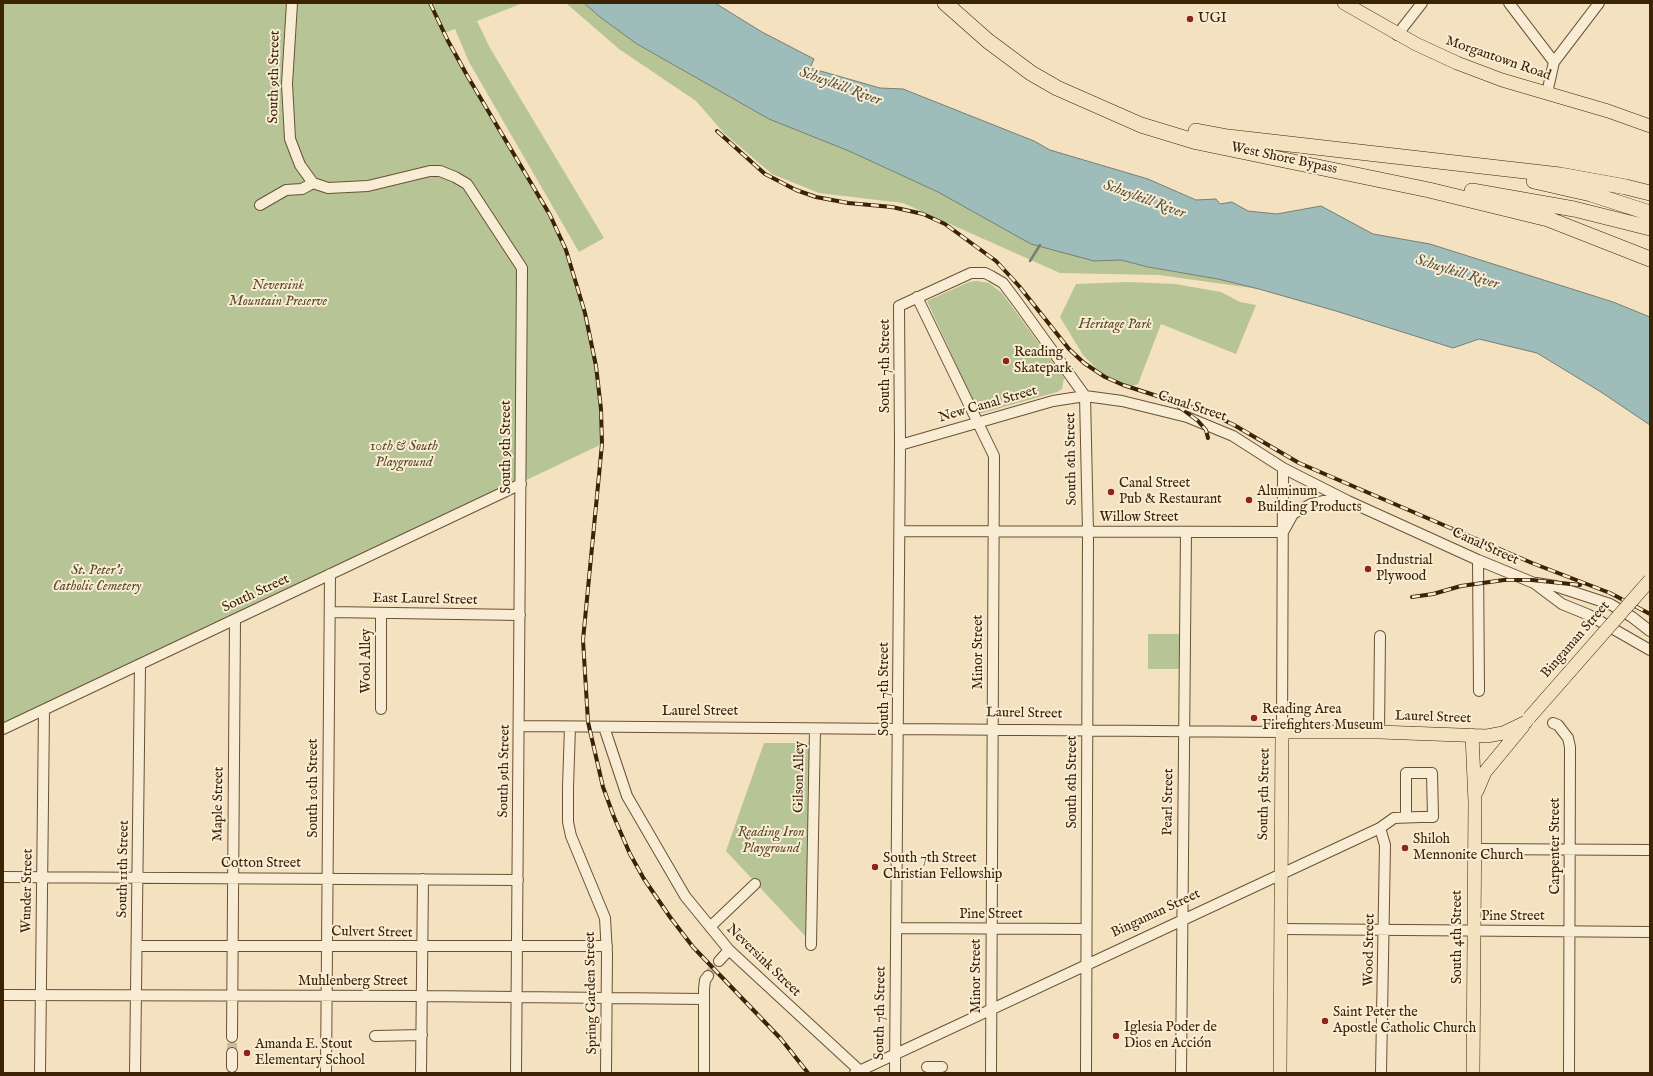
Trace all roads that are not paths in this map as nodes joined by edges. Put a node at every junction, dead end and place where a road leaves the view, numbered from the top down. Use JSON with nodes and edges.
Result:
{"nodes":[{"id":1,"x":292,"y":3,"type":"edge"},
{"id":2,"x":945,"y":3,"type":"edge"},
{"id":3,"x":959,"y":3,"type":"edge"},
{"id":4,"x":1344,"y":3,"type":"edge"},
{"id":5,"x":1422,"y":3,"type":"edge"},
{"id":6,"x":1509,"y":3,"type":"edge"},
{"id":7,"x":1599,"y":3,"type":"edge"},
{"id":8,"x":1398,"y":35,"type":"junction"},
{"id":9,"x":1554,"y":62,"type":"junction"},
{"id":10,"x":1547,"y":93,"type":"junction"},
{"id":11,"x":1650,"y":126,"type":"edge"},
{"id":12,"x":1366,"y":152,"type":"junction"},
{"id":13,"x":1354,"y":174,"type":"junction"},
{"id":14,"x":313,"y":183,"type":"junction"},
{"id":15,"x":1650,"y":193,"type":"edge"},
{"id":16,"x":260,"y":205,"type":"dead end"},
{"id":17,"x":1650,"y":213,"type":"edge"},
{"id":18,"x":1650,"y":228,"type":"edge"},
{"id":19,"x":1650,"y":259,"type":"edge"},
{"id":20,"x":917,"y":297,"type":"junction"},
{"id":21,"x":1085,"y":396,"type":"junction"},
{"id":22,"x":978,"y":422,"type":"junction"},
{"id":23,"x":900,"y":445,"type":"junction"},
{"id":24,"x":1283,"y":468,"type":"junction"},
{"id":25,"x":521,"y":484,"type":"junction"},
{"id":26,"x":1348,"y":501,"type":"junction"},
{"id":27,"x":900,"y":531,"type":"junction"},
{"id":28,"x":993,"y":532,"type":"junction"},
{"id":29,"x":1088,"y":532,"type":"junction"},
{"id":30,"x":1186,"y":532,"type":"junction"},
{"id":31,"x":1283,"y":532,"type":"junction"},
{"id":32,"x":1478,"y":560,"type":"junction"},
{"id":33,"x":330,"y":574,"type":"junction"},
{"id":34,"x":1650,"y":580,"type":"edge"},
{"id":35,"x":1534,"y":583,"type":"junction"},
{"id":36,"x":330,"y":612,"type":"junction"},
{"id":37,"x":381,"y":613,"type":"junction"},
{"id":38,"x":520,"y":615,"type":"junction"},
{"id":39,"x":235,"y":620,"type":"junction"},
{"id":40,"x":1650,"y":631,"type":"edge"},
{"id":41,"x":1380,"y":636,"type":"dead end"},
{"id":42,"x":1650,"y":650,"type":"edge"},
{"id":43,"x":140,"y":665,"type":"junction"},
{"id":44,"x":1479,"y":691,"type":"dead end"},
{"id":45,"x":381,"y":709,"type":"dead end"},
{"id":46,"x":44,"y":710,"type":"junction"},
{"id":47,"x":1527,"y":720,"type":"junction"},
{"id":48,"x":1553,"y":722,"type":"dead end"},
{"id":49,"x":520,"y":726,"type":"junction"},
{"id":50,"x":570,"y":727,"type":"junction"},
{"id":51,"x":604,"y":727,"type":"junction"},
{"id":52,"x":3,"y":729,"type":"edge"},
{"id":53,"x":815,"y":729,"type":"junction"},
{"id":54,"x":898,"y":730,"type":"junction"},
{"id":55,"x":993,"y":730,"type":"junction"},
{"id":56,"x":1087,"y":731,"type":"junction"},
{"id":57,"x":1185,"y":731,"type":"junction"},
{"id":58,"x":1282,"y":732,"type":"junction"},
{"id":59,"x":1379,"y":732,"type":"junction"},
{"id":60,"x":1472,"y":735,"type":"junction"},
{"id":61,"x":1475,"y":802,"type":"junction"},
{"id":62,"x":1406,"y":817,"type":"junction"},
{"id":63,"x":1380,"y":828,"type":"junction"},
{"id":64,"x":1475,"y":849,"type":"junction"},
{"id":65,"x":1570,"y":850,"type":"junction"},
{"id":66,"x":1650,"y":850,"type":"edge"},
{"id":67,"x":1280,"y":874,"type":"junction"},
{"id":68,"x":3,"y":877,"type":"edge"},
{"id":69,"x":43,"y":878,"type":"junction"},
{"id":70,"x":138,"y":878,"type":"junction"},
{"id":71,"x":233,"y":878,"type":"junction"},
{"id":72,"x":328,"y":879,"type":"junction"},
{"id":73,"x":423,"y":879,"type":"junction"},
{"id":74,"x":518,"y":880,"type":"junction"},
{"id":75,"x":755,"y":884,"type":"dead end"},
{"id":76,"x":1182,"y":919,"type":"junction"},
{"id":77,"x":710,"y":927,"type":"junction"},
{"id":78,"x":896,"y":928,"type":"junction"},
{"id":79,"x":991,"y":929,"type":"junction"},
{"id":80,"x":1086,"y":929,"type":"junction"},
{"id":81,"x":1281,"y":929,"type":"junction"},
{"id":82,"x":1384,"y":930,"type":"junction"},
{"id":83,"x":1474,"y":931,"type":"junction"},
{"id":84,"x":1570,"y":931,"type":"junction"},
{"id":85,"x":1650,"y":932,"type":"edge"},
{"id":86,"x":811,"y":945,"type":"dead end"},
{"id":87,"x":137,"y":946,"type":"junction"},
{"id":88,"x":232,"y":946,"type":"junction"},
{"id":89,"x":327,"y":946,"type":"junction"},
{"id":90,"x":606,"y":946,"type":"junction"},
{"id":91,"x":422,"y":947,"type":"junction"},
{"id":92,"x":518,"y":947,"type":"junction"},
{"id":93,"x":729,"y":950,"type":"junction"},
{"id":94,"x":719,"y":961,"type":"tunnel mouth"},
{"id":95,"x":1086,"y":964,"type":"junction"},
{"id":96,"x":708,"y":976,"type":"tunnel mouth"},
{"id":97,"x":3,"y":995,"type":"edge"},
{"id":98,"x":41,"y":995,"type":"junction"},
{"id":99,"x":136,"y":996,"type":"junction"},
{"id":100,"x":232,"y":996,"type":"junction"},
{"id":101,"x":326,"y":996,"type":"junction"},
{"id":102,"x":422,"y":996,"type":"junction"},
{"id":103,"x":517,"y":997,"type":"junction"},
{"id":104,"x":607,"y":997,"type":"junction"},
{"id":105,"x":704,"y":999,"type":"junction"},
{"id":106,"x":991,"y":1009,"type":"junction"},
{"id":107,"x":375,"y":1036,"type":"dead end"},
{"id":108,"x":422,"y":1036,"type":"junction"},
{"id":109,"x":232,"y":1037,"type":"tunnel mouth"},
{"id":110,"x":232,"y":1053,"type":"tunnel mouth"},
{"id":111,"x":894,"y":1054,"type":"junction"},
{"id":112,"x":232,"y":1067,"type":"dead end"},
{"id":113,"x":927,"y":1067,"type":"dead end"},
{"id":114,"x":942,"y":1067,"type":"dead end"},
{"id":115,"x":857,"y":1072,"type":"edge"},
{"id":116,"x":40,"y":1073,"type":"edge"},
{"id":117,"x":135,"y":1073,"type":"edge"},
{"id":118,"x":326,"y":1073,"type":"edge"},
{"id":119,"x":421,"y":1073,"type":"edge"},
{"id":120,"x":516,"y":1073,"type":"edge"},
{"id":121,"x":606,"y":1073,"type":"edge"},
{"id":122,"x":704,"y":1073,"type":"edge"},
{"id":123,"x":895,"y":1073,"type":"edge"},
{"id":124,"x":991,"y":1073,"type":"edge"},
{"id":125,"x":1086,"y":1073,"type":"edge"},
{"id":126,"x":1181,"y":1073,"type":"edge"},
{"id":127,"x":1280,"y":1073,"type":"edge"},
{"id":128,"x":1381,"y":1073,"type":"edge"},
{"id":129,"x":1473,"y":1073,"type":"edge"},
{"id":130,"x":1569,"y":1073,"type":"edge"}],
"edges":[{"from":1,"to":14,"type":"street","name":"South 9th Street"},
{"from":2,"to":13,"type":"highway","name":"West Shore Bypass"},
{"from":3,"to":12,"type":"highway","name":"West Shore Bypass"},
{"from":4,"to":8,"type":"main road","name":"Morgantown Road"},
{"from":5,"to":8,"type":"street"},
{"from":6,"to":9,"type":"street"},
{"from":7,"to":9,"type":"street"},
{"from":8,"to":10,"type":"main road","name":"Morgantown Road"},
{"from":9,"to":10,"type":"street"},
{"from":10,"to":11,"type":"main road","name":"Morgantown Road"},
{"from":12,"to":15,"type":"highway","name":"West Shore Bypass"},
{"from":12,"to":17,"type":"highway"},
{"from":13,"to":18,"type":"highway"},
{"from":13,"to":19,"type":"highway","name":"West Shore Bypass"},
{"from":14,"to":16,"type":"street"},
{"from":14,"to":25,"type":"street","name":"South 9th Street"},
{"from":20,"to":21,"type":"street"},
{"from":20,"to":22,"type":"street","name":"Minor Street"},
{"from":20,"to":23,"type":"street","name":"South 7th Street"},
{"from":21,"to":22,"type":"street","name":"New Canal Street"},
{"from":21,"to":24,"type":"street","name":"Canal Street"},
{"from":21,"to":29,"type":"street","name":"South 6th Street"},
{"from":22,"to":23,"type":"street","name":"New Canal Street"},
{"from":22,"to":28,"type":"street","name":"Minor Street"},
{"from":23,"to":27,"type":"street","name":"South 7th Street"},
{"from":24,"to":26,"type":"street","name":"Canal Street"},
{"from":24,"to":31,"type":"street","name":"South 5th Street"},
{"from":25,"to":33,"type":"street","name":"South Street"},
{"from":25,"to":38,"type":"street","name":"South 9th Street"},
{"from":26,"to":31,"type":"street"},
{"from":26,"to":32,"type":"street","name":"Canal Street"},
{"from":27,"to":28,"type":"street","name":"Willow Street"},
{"from":27,"to":54,"type":"street","name":"South 7th Street"},
{"from":28,"to":29,"type":"street","name":"Willow Street"},
{"from":28,"to":55,"type":"street","name":"Minor Street"},
{"from":29,"to":30,"type":"street","name":"Willow Street"},
{"from":29,"to":56,"type":"street","name":"South 6th Street"},
{"from":30,"to":31,"type":"street","name":"Willow Street"},
{"from":30,"to":57,"type":"street","name":"Pearl Street"},
{"from":31,"to":58,"type":"street","name":"South 5th Street"},
{"from":32,"to":35,"type":"street","name":"Canal Street"},
{"from":32,"to":44,"type":"street"},
{"from":33,"to":36,"type":"street","name":"South 10th Street"},
{"from":33,"to":39,"type":"street","name":"South Street"},
{"from":34,"to":47,"type":"main road","name":"Bingaman Street","bridge":true},
{"from":35,"to":40,"type":"street","name":"Canal Street"},
{"from":35,"to":42,"type":"street","name":"Canal Street"},
{"from":36,"to":37,"type":"street","name":"East Laurel Street"},
{"from":36,"to":72,"type":"street","name":"South 10th Street"},
{"from":37,"to":38,"type":"street","name":"East Laurel Street"},
{"from":37,"to":45,"type":"street","name":"Wool Alley"},
{"from":38,"to":49,"type":"street","name":"South 9th Street"},
{"from":39,"to":43,"type":"street","name":"South Street"},
{"from":39,"to":71,"type":"street","name":"Maple Street"},
{"from":41,"to":59,"type":"street"},
{"from":43,"to":46,"type":"street","name":"South Street"},
{"from":43,"to":70,"type":"street","name":"South 11th Street"},
{"from":46,"to":52,"type":"street","name":"South Street"},
{"from":46,"to":69,"type":"street","name":"Wunder Street"},
{"from":47,"to":60,"type":"main road","name":"Laurel Street"},
{"from":47,"to":61,"type":"main road","name":"South 4th Street"},
{"from":48,"to":65,"type":"street","name":"Carpenter Street"},
{"from":49,"to":50,"type":"street","name":"Laurel Street"},
{"from":49,"to":74,"type":"street","name":"South 9th Street"},
{"from":50,"to":51,"type":"street","name":"Laurel Street"},
{"from":50,"to":90,"type":"street","name":"Spring Garden Street"},
{"from":51,"to":53,"type":"street","name":"Laurel Street"},
{"from":51,"to":77,"type":"street","name":"Neversink Street"},
{"from":53,"to":54,"type":"street","name":"Laurel Street"},
{"from":53,"to":86,"type":"street","name":"Gilson Alley"},
{"from":54,"to":55,"type":"street","name":"Laurel Street"},
{"from":54,"to":78,"type":"street","name":"South 7th Street"},
{"from":55,"to":56,"type":"street","name":"Laurel Street"},
{"from":55,"to":79,"type":"street","name":"Minor Street"},
{"from":56,"to":57,"type":"street","name":"Laurel Street"},
{"from":56,"to":80,"type":"street","name":"South 6th Street"},
{"from":57,"to":58,"type":"street","name":"Laurel Street"},
{"from":57,"to":76,"type":"street","name":"Pearl Street"},
{"from":58,"to":59,"type":"main road","name":"Laurel Street"},
{"from":58,"to":67,"type":"main road","name":"South 5th Street"},
{"from":59,"to":60,"type":"main road","name":"Laurel Street"},
{"from":60,"to":61,"type":"main road","name":"South 4th Street"},
{"from":61,"to":64,"type":"main road","name":"South 4th Street"},
{"from":62,"to":62,"type":"street","name":"Bingaman Street"},
{"from":62,"to":63,"type":"street","name":"Bingaman Street"},
{"from":63,"to":67,"type":"street","name":"Bingaman Street"},
{"from":63,"to":82,"type":"street","name":"Wood Street"},
{"from":64,"to":65,"type":"street"},
{"from":64,"to":83,"type":"main road","name":"South 4th Street"},
{"from":65,"to":66,"type":"street"},
{"from":65,"to":84,"type":"street","name":"Carpenter Street"},
{"from":67,"to":76,"type":"street","name":"Bingaman Street"},
{"from":67,"to":81,"type":"main road","name":"South 5th Street"},
{"from":68,"to":69,"type":"street","name":"Cotton Street"},
{"from":69,"to":70,"type":"street","name":"Cotton Street"},
{"from":69,"to":98,"type":"street","name":"Wunder Street"},
{"from":70,"to":71,"type":"street","name":"Cotton Street"},
{"from":70,"to":87,"type":"street","name":"South 11th Street"},
{"from":71,"to":72,"type":"street","name":"Cotton Street"},
{"from":71,"to":88,"type":"street","name":"Maple Street"},
{"from":72,"to":73,"type":"street","name":"Cotton Street"},
{"from":72,"to":89,"type":"street","name":"South 10th Street"},
{"from":73,"to":74,"type":"street","name":"Cotton Street"},
{"from":73,"to":91,"type":"street"},
{"from":74,"to":92,"type":"street","name":"South 9th Street"},
{"from":75,"to":77,"type":"street"},
{"from":76,"to":95,"type":"street","name":"Bingaman Street"},
{"from":76,"to":126,"type":"street","name":"Pearl Street"},
{"from":77,"to":93,"type":"street","name":"Neversink Street"},
{"from":78,"to":79,"type":"street","name":"Pine Street"},
{"from":78,"to":111,"type":"street","name":"South 7th Street"},
{"from":79,"to":80,"type":"street","name":"Pine Street"},
{"from":79,"to":106,"type":"street","name":"Minor Street"},
{"from":80,"to":95,"type":"street","name":"South 6th Street"},
{"from":81,"to":82,"type":"street","name":"Pine Street"},
{"from":81,"to":127,"type":"main road","name":"South 5th Street"},
{"from":82,"to":83,"type":"street","name":"Pine Street"},
{"from":82,"to":128,"type":"street","name":"Wood Street"},
{"from":83,"to":84,"type":"street","name":"Pine Street"},
{"from":83,"to":129,"type":"main road","name":"South 4th Street"},
{"from":84,"to":85,"type":"street","name":"Pine Street"},
{"from":84,"to":130,"type":"street","name":"Carpenter Street"},
{"from":87,"to":88,"type":"street","name":"Culvert Street"},
{"from":87,"to":99,"type":"street","name":"South 11th Street"},
{"from":88,"to":89,"type":"street","name":"Culvert Street"},
{"from":88,"to":100,"type":"street","name":"Maple Street"},
{"from":89,"to":91,"type":"street","name":"Culvert Street"},
{"from":89,"to":101,"type":"street","name":"South 10th Street"},
{"from":90,"to":92,"type":"street","name":"Culvert Street"},
{"from":90,"to":104,"type":"street","name":"Spring Garden Street"},
{"from":91,"to":92,"type":"street","name":"Culvert Street"},
{"from":91,"to":102,"type":"street"},
{"from":92,"to":103,"type":"street","name":"South 9th Street"},
{"from":93,"to":94,"type":"street"},
{"from":93,"to":115,"type":"street","name":"Neversink Street"},
{"from":95,"to":106,"type":"street","name":"Bingaman Street"},
{"from":95,"to":125,"type":"street","name":"South 6th Street"},
{"from":96,"to":105,"type":"street"},
{"from":97,"to":98,"type":"street","name":"Muhlenberg Street"},
{"from":98,"to":99,"type":"street","name":"Muhlenberg Street"},
{"from":98,"to":116,"type":"street","name":"Wunder Street"},
{"from":99,"to":100,"type":"street","name":"Muhlenberg Street"},
{"from":99,"to":117,"type":"street","name":"South 11th Street"},
{"from":100,"to":101,"type":"street","name":"Muhlenberg Street"},
{"from":100,"to":109,"type":"street","name":"Maple Street"},
{"from":101,"to":102,"type":"street","name":"Muhlenberg Street"},
{"from":101,"to":118,"type":"street","name":"South 10th Street"},
{"from":102,"to":103,"type":"street","name":"Muhlenberg Street"},
{"from":102,"to":108,"type":"street"},
{"from":103,"to":104,"type":"street","name":"Muhlenberg Street"},
{"from":103,"to":120,"type":"street","name":"South 9th Street"},
{"from":104,"to":105,"type":"street","name":"Muhlenberg Street"},
{"from":104,"to":121,"type":"street","name":"Spring Garden Street"},
{"from":105,"to":122,"type":"street"},
{"from":106,"to":111,"type":"street","name":"Bingaman Street"},
{"from":106,"to":124,"type":"street","name":"Minor Street"},
{"from":107,"to":108,"type":"street"},
{"from":108,"to":119,"type":"street"},
{"from":110,"to":112,"type":"street"},
{"from":111,"to":115,"type":"street","name":"Bingaman Street"},
{"from":111,"to":123,"type":"street","name":"South 7th Street"},
{"from":113,"to":114,"type":"street"}]}
